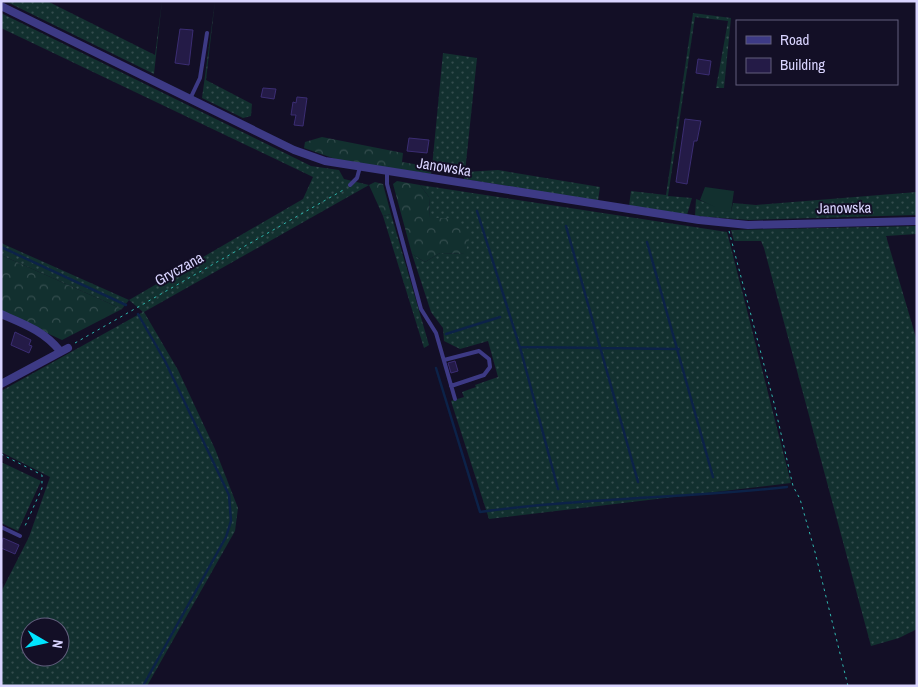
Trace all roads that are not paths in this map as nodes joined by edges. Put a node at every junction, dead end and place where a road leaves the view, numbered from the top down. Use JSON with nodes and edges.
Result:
{"nodes":[{"id":1,"x":1,"y":6,"type":"edge"},
{"id":2,"x":207,"y":33,"type":"dead end"},
{"id":3,"x":190,"y":99,"type":"junction"},
{"id":4,"x":360,"y":167,"type":"junction"},
{"id":5,"x":387,"y":172,"type":"junction"},
{"id":6,"x":350,"y":185,"type":"road end"},
{"id":7,"x":917,"y":221,"type":"edge"},
{"id":8,"x":1,"y":314,"type":"edge"},
{"id":9,"x":68,"y":348,"type":"road end"},
{"id":10,"x":60,"y":351,"type":"junction"},
{"id":11,"x":444,"y":360,"type":"junction"},
{"id":12,"x":1,"y":384,"type":"edge"},
{"id":13,"x":451,"y":386,"type":"junction"},
{"id":14,"x":455,"y":399,"type":"dead end"},
{"id":15,"x":1,"y":527,"type":"edge"},
{"id":16,"x":20,"y":536,"type":"dead end"}],
"edges":[{"from":1,"to":3,"type":"street","name":"Janowska"},
{"from":2,"to":3,"type":"lane"},
{"from":3,"to":4,"type":"street","name":"Janowska"},
{"from":4,"to":5,"type":"street","name":"Janowska"},
{"from":4,"to":6,"type":"lane"},
{"from":5,"to":7,"type":"street","name":"Janowska"},
{"from":5,"to":11,"type":"lane"},
{"from":8,"to":10,"type":"street"},
{"from":9,"to":10,"type":"street"},
{"from":10,"to":12,"type":"street"},
{"from":11,"to":13,"type":"lane"},
{"from":11,"to":13,"type":"lane"},
{"from":13,"to":14,"type":"lane"},
{"from":15,"to":16,"type":"lane"}]}
